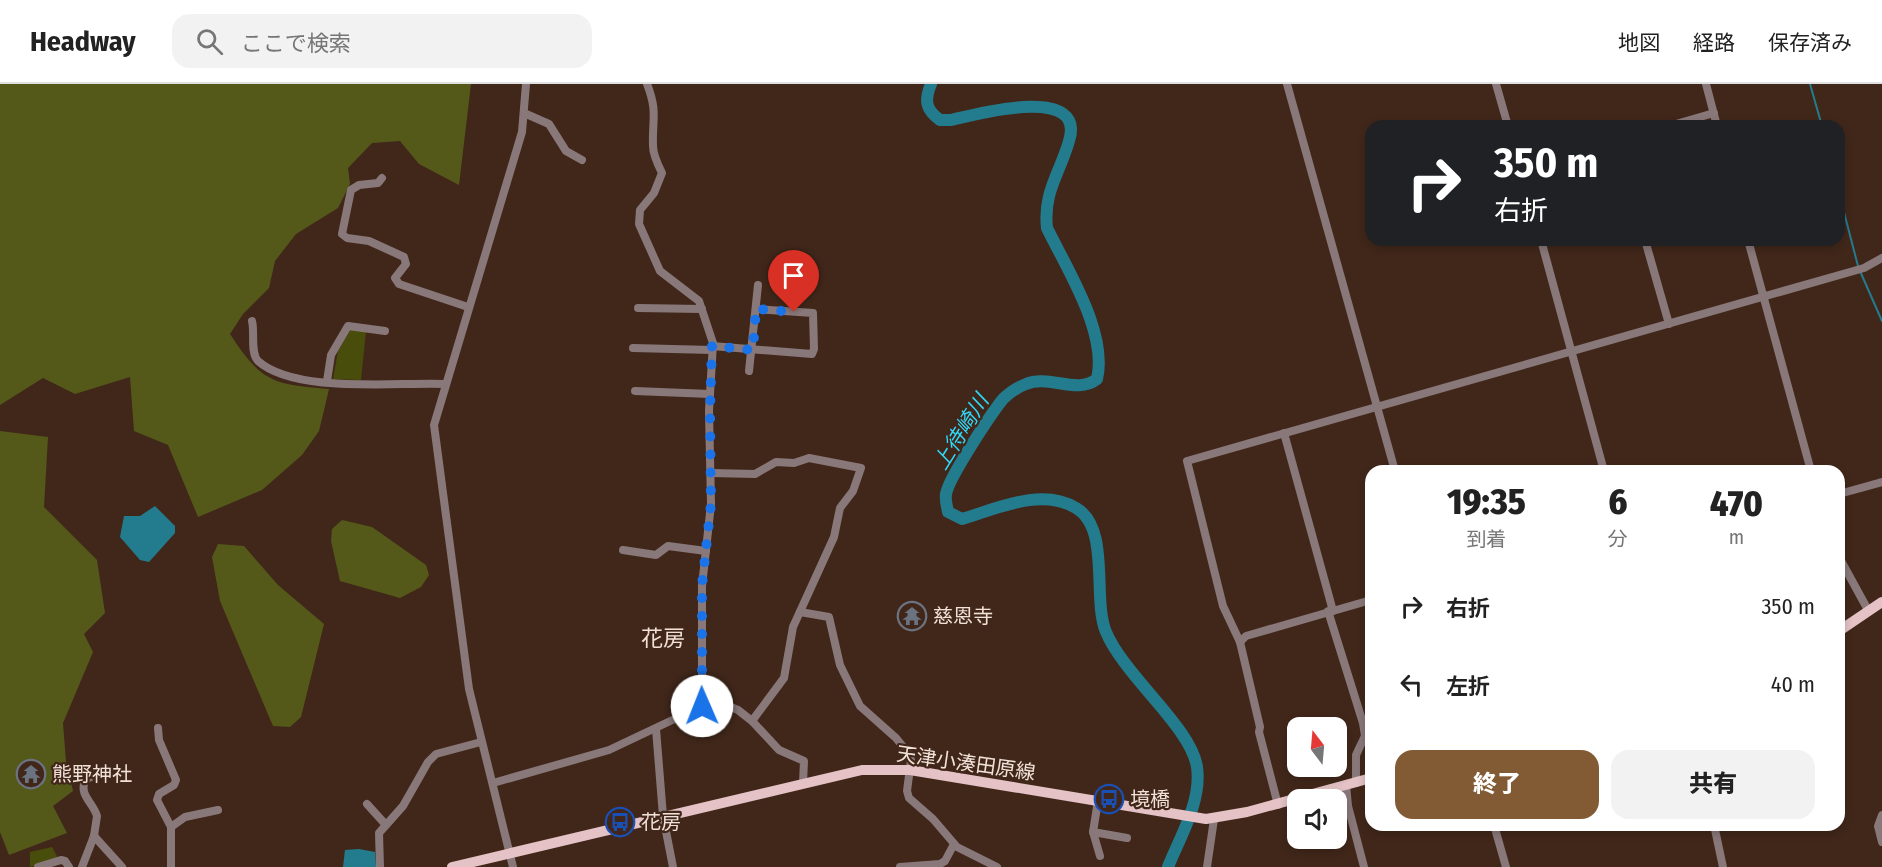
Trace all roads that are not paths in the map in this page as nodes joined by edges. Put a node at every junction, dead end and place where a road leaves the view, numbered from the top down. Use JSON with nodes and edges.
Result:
{"nodes":[{"id":1,"x":526,"y":84,"type":"edge"},
{"id":2,"x":647,"y":84,"type":"edge"},
{"id":3,"x":1287,"y":84,"type":"edge"},
{"id":4,"x":1496,"y":84,"type":"edge"},
{"id":5,"x":1706,"y":84,"type":"edge"},
{"id":6,"x":524,"y":113,"type":"junction"},
{"id":7,"x":1714,"y":113,"type":"junction"},
{"id":8,"x":1506,"y":120,"type":"edge"},
{"id":9,"x":1690,"y":120,"type":"edge"},
{"id":10,"x":1716,"y":120,"type":"edge"},
{"id":11,"x":582,"y":160,"type":"dead end"},
{"id":12,"x":382,"y":178,"type":"dead end"},
{"id":13,"x":1543,"y":246,"type":"edge"},
{"id":14,"x":1647,"y":246,"type":"edge"},
{"id":15,"x":1750,"y":246,"type":"edge"},
{"id":16,"x":1882,"y":258,"type":"edge"},
{"id":17,"x":758,"y":285,"type":"dead end"},
{"id":18,"x":1764,"y":296,"type":"junction"},
{"id":19,"x":468,"y":307,"type":"junction"},
{"id":20,"x":638,"y":308,"type":"dead end"},
{"id":21,"x":702,"y":309,"type":"junction"},
{"id":22,"x":756,"y":309,"type":"junction"},
{"id":23,"x":252,"y":321,"type":"dead end"},
{"id":24,"x":1669,"y":324,"type":"junction"},
{"id":25,"x":385,"y":331,"type":"dead end"},
{"id":26,"x":633,"y":348,"type":"dead end"},
{"id":27,"x":712,"y":348,"type":"junction"},
{"id":28,"x":753,"y":350,"type":"junction"},
{"id":29,"x":1571,"y":350,"type":"junction"},
{"id":30,"x":749,"y":371,"type":"dead end"},
{"id":31,"x":327,"y":381,"type":"junction"},
{"id":32,"x":444,"y":384,"type":"junction"},
{"id":33,"x":635,"y":391,"type":"dead end"},
{"id":34,"x":710,"y":394,"type":"junction"},
{"id":35,"x":1377,"y":408,"type":"junction"},
{"id":36,"x":1284,"y":433,"type":"junction"},
{"id":37,"x":1393,"y":465,"type":"edge"},
{"id":38,"x":1602,"y":465,"type":"edge"},
{"id":39,"x":1809,"y":465,"type":"edge"},
{"id":40,"x":711,"y":473,"type":"junction"},
{"id":41,"x":1882,"y":482,"type":"edge"},
{"id":42,"x":1845,"y":492,"type":"edge"},
{"id":43,"x":623,"y":550,"type":"dead end"},
{"id":44,"x":706,"y":551,"type":"junction"},
{"id":45,"x":1845,"y":568,"type":"edge"},
{"id":46,"x":1365,"y":602,"type":"edge"},
{"id":47,"x":1882,"y":602,"type":"edge"},
{"id":48,"x":1868,"y":610,"type":"junction"},
{"id":49,"x":1331,"y":611,"type":"junction"},
{"id":50,"x":800,"y":612,"type":"junction"},
{"id":51,"x":1845,"y":627,"type":"edge"},
{"id":52,"x":1240,"y":642,"type":"junction"},
{"id":53,"x":702,"y":706,"type":"junction"},
{"id":54,"x":752,"y":721,"type":"junction"},
{"id":55,"x":158,"y":728,"type":"dead end"},
{"id":56,"x":656,"y":729,"type":"junction"},
{"id":57,"x":482,"y":742,"type":"junction"},
{"id":58,"x":910,"y":770,"type":"junction"},
{"id":59,"x":99,"y":773,"type":"dead end"},
{"id":60,"x":1365,"y":780,"type":"edge"},
{"id":61,"x":493,"y":783,"type":"junction"},
{"id":62,"x":803,"y":783,"type":"junction"},
{"id":63,"x":1351,"y":784,"type":"junction"},
{"id":64,"x":1098,"y":801,"type":"junction"},
{"id":65,"x":367,"y":804,"type":"dead end"},
{"id":66,"x":1278,"y":804,"type":"junction"},
{"id":67,"x":218,"y":810,"type":"dead end"},
{"id":68,"x":1882,"y":814,"type":"edge"},
{"id":69,"x":663,"y":816,"type":"junction"},
{"id":70,"x":1214,"y":819,"type":"junction"},
{"id":71,"x":386,"y":825,"type":"junction"},
{"id":72,"x":171,"y":827,"type":"junction"},
{"id":73,"x":1496,"y":831,"type":"edge"},
{"id":74,"x":1716,"y":831,"type":"edge"},
{"id":75,"x":1093,"y":832,"type":"junction"},
{"id":76,"x":94,"y":836,"type":"junction"},
{"id":77,"x":1127,"y":838,"type":"dead end"},
{"id":78,"x":1882,"y":842,"type":"edge"},
{"id":79,"x":954,"y":844,"type":"junction"},
{"id":80,"x":509,"y":853,"type":"junction"},
{"id":81,"x":1100,"y":856,"type":"dead end"},
{"id":82,"x":38,"y":867,"type":"edge"},
{"id":83,"x":69,"y":867,"type":"edge"},
{"id":84,"x":82,"y":867,"type":"edge"},
{"id":85,"x":122,"y":867,"type":"edge"},
{"id":86,"x":171,"y":867,"type":"edge"},
{"id":87,"x":380,"y":867,"type":"edge"},
{"id":88,"x":452,"y":867,"type":"edge"},
{"id":89,"x":513,"y":867,"type":"edge"},
{"id":90,"x":673,"y":867,"type":"edge"},
{"id":91,"x":900,"y":867,"type":"edge"},
{"id":92,"x":997,"y":867,"type":"edge"},
{"id":93,"x":1208,"y":867,"type":"edge"},
{"id":94,"x":1364,"y":867,"type":"edge"},
{"id":95,"x":1506,"y":867,"type":"edge"},
{"id":96,"x":1723,"y":867,"type":"edge"}],
"edges":[{"from":1,"to":6,"type":"street"},
{"from":2,"to":21,"type":"street"},
{"from":3,"to":35,"type":"street"},
{"from":4,"to":8,"type":"street"},
{"from":5,"to":7,"type":"street"},
{"from":6,"to":11,"type":"street"},
{"from":6,"to":19,"type":"street"},
{"from":7,"to":9,"type":"street"},
{"from":7,"to":10,"type":"street"},
{"from":12,"to":19,"type":"street"},
{"from":13,"to":29,"type":"street"},
{"from":14,"to":24,"type":"street"},
{"from":15,"to":18,"type":"street"},
{"from":16,"to":18,"type":"street"},
{"from":17,"to":22,"type":"street"},
{"from":18,"to":24,"type":"street"},
{"from":18,"to":39,"type":"street"},
{"from":19,"to":32,"type":"street"},
{"from":20,"to":21,"type":"street"},
{"from":21,"to":27,"type":"street"},
{"from":22,"to":28,"type":"street"},
{"from":22,"to":28,"type":"street"},
{"from":23,"to":31,"type":"street"},
{"from":24,"to":29,"type":"street"},
{"from":25,"to":31,"type":"street"},
{"from":26,"to":27,"type":"street"},
{"from":27,"to":28,"type":"street"},
{"from":27,"to":34,"type":"street"},
{"from":28,"to":30,"type":"street"},
{"from":29,"to":35,"type":"street"},
{"from":29,"to":38,"type":"street"},
{"from":31,"to":32,"type":"street"},
{"from":32,"to":57,"type":"street"},
{"from":33,"to":34,"type":"street"},
{"from":34,"to":40,"type":"street"},
{"from":35,"to":36,"type":"street"},
{"from":35,"to":37,"type":"street"},
{"from":36,"to":49,"type":"street"},
{"from":36,"to":52,"type":"street"},
{"from":40,"to":44,"type":"street"},
{"from":40,"to":50,"type":"street"},
{"from":41,"to":42,"type":"street"},
{"from":43,"to":44,"type":"street"},
{"from":44,"to":53,"type":"street"},
{"from":45,"to":48,"type":"street"},
{"from":46,"to":49,"type":"street"},
{"from":47,"to":48,"type":"main road"},
{"from":48,"to":51,"type":"main road"},
{"from":49,"to":52,"type":"street"},
{"from":49,"to":63,"type":"street"},
{"from":50,"to":54,"type":"street"},
{"from":50,"to":58,"type":"street"},
{"from":52,"to":66,"type":"street"},
{"from":53,"to":54,"type":"street"},
{"from":53,"to":56,"type":"street"},
{"from":54,"to":62,"type":"street"},
{"from":55,"to":72,"type":"street"},
{"from":56,"to":61,"type":"street"},
{"from":56,"to":69,"type":"street"},
{"from":57,"to":61,"type":"street"},
{"from":57,"to":71,"type":"street"},
{"from":58,"to":62,"type":"main road","name":"天津小湊田原線"},
{"from":58,"to":64,"type":"main road","name":"天津小湊田原線"},
{"from":58,"to":79,"type":"street"},
{"from":59,"to":76,"type":"street"},
{"from":60,"to":63,"type":"main road","name":"天津小湊田原線"},
{"from":61,"to":80,"type":"street"},
{"from":62,"to":69,"type":"main road","name":"天津小湊田原線"},
{"from":63,"to":66,"type":"main road","name":"天津小湊田原線"},
{"from":63,"to":94,"type":"street"},
{"from":64,"to":70,"type":"main road","name":"天津小湊田原線"},
{"from":64,"to":75,"type":"street"},
{"from":65,"to":71,"type":"street"},
{"from":66,"to":70,"type":"main road","name":"天津小湊田原線"},
{"from":67,"to":72,"type":"street"},
{"from":68,"to":78,"type":"street"},
{"from":69,"to":80,"type":"main road","name":"天津小湊田原線"},
{"from":69,"to":90,"type":"street"},
{"from":70,"to":93,"type":"street"},
{"from":71,"to":87,"type":"street"},
{"from":72,"to":86,"type":"street"},
{"from":73,"to":95,"type":"street"},
{"from":74,"to":96,"type":"street"},
{"from":75,"to":77,"type":"street"},
{"from":75,"to":81,"type":"street"},
{"from":76,"to":84,"type":"street"},
{"from":76,"to":85,"type":"street"},
{"from":79,"to":91,"type":"street"},
{"from":79,"to":92,"type":"street"},
{"from":80,"to":88,"type":"main road","name":"天津小湊田原線"},
{"from":80,"to":89,"type":"street"},
{"from":82,"to":83,"type":"street"}]}
